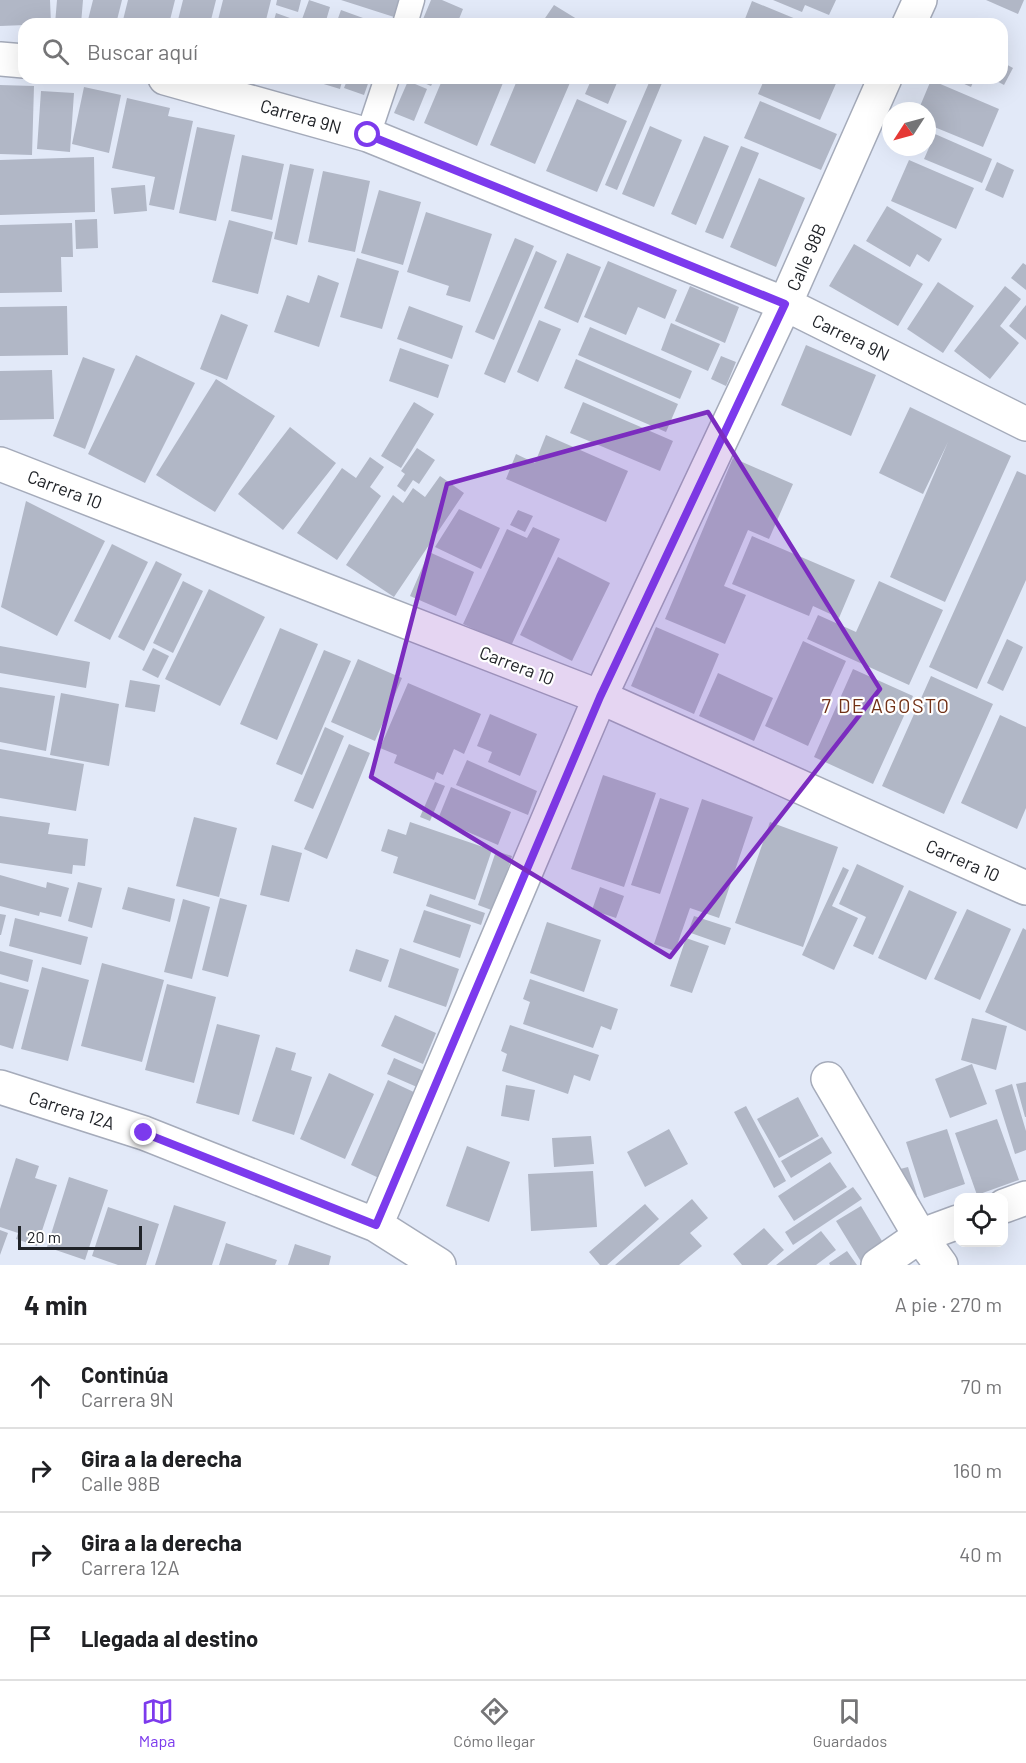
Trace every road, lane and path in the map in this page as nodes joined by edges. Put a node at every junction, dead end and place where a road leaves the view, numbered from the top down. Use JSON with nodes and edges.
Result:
{"nodes":[{"id":1,"x":412,"y":0,"type":"edge"},
{"id":2,"x":920,"y":0,"type":"edge"},
{"id":3,"x":407,"y":18,"type":"edge"},
{"id":4,"x":912,"y":18,"type":"edge"},
{"id":5,"x":0,"y":58,"type":"edge"},
{"id":6,"x":18,"y":60,"type":"edge"},
{"id":7,"x":186,"y":84,"type":"edge"},
{"id":8,"x":385,"y":84,"type":"edge"},
{"id":9,"x":882,"y":84,"type":"edge"},
{"id":10,"x":368,"y":135,"type":"junction"},
{"id":11,"x":785,"y":304,"type":"junction"},
{"id":12,"x":1026,"y":424,"type":"edge"},
{"id":13,"x":0,"y":464,"type":"edge"},
{"id":14,"x":600,"y":697,"type":"junction"},
{"id":15,"x":1026,"y":888,"type":"edge"},
{"id":16,"x":828,"y":1079,"type":"dead end"},
{"id":17,"x":0,"y":1087,"type":"edge"},
{"id":18,"x":1026,"y":1198,"type":"edge"},
{"id":19,"x":1008,"y":1205,"type":"edge"},
{"id":20,"x":954,"y":1223,"type":"edge"},
{"id":21,"x":376,"y":1225,"type":"junction"},
{"id":22,"x":920,"y":1236,"type":"junction"},
{"id":23,"x":439,"y":1265,"type":"edge"},
{"id":24,"x":878,"y":1265,"type":"edge"},
{"id":25,"x":941,"y":1265,"type":"edge"}],
"edges":[{"from":1,"to":3,"type":"lane"},
{"from":2,"to":4,"type":"street"},
{"from":5,"to":6,"type":"street"},
{"from":7,"to":10,"type":"street","name":"Carrera 9N"},
{"from":8,"to":10,"type":"lane"},
{"from":9,"to":11,"type":"street","name":"Calle 98B"},
{"from":10,"to":11,"type":"street","name":"Carrera 9N"},
{"from":11,"to":12,"type":"street","name":"Carrera 9N"},
{"from":11,"to":14,"type":"street","name":"Calle 98B"},
{"from":13,"to":14,"type":"street","name":"Carrera 10"},
{"from":14,"to":15,"type":"street","name":"Carrera 10"},
{"from":14,"to":21,"type":"street","name":"Calle 98B"},
{"from":16,"to":22,"type":"street"},
{"from":17,"to":21,"type":"street","name":"Carrera 12A"},
{"from":18,"to":19,"type":"street"},
{"from":20,"to":22,"type":"street"},
{"from":21,"to":23,"type":"street","name":"Carrera 12A"},
{"from":22,"to":24,"type":"street"},
{"from":22,"to":25,"type":"street"}]}
